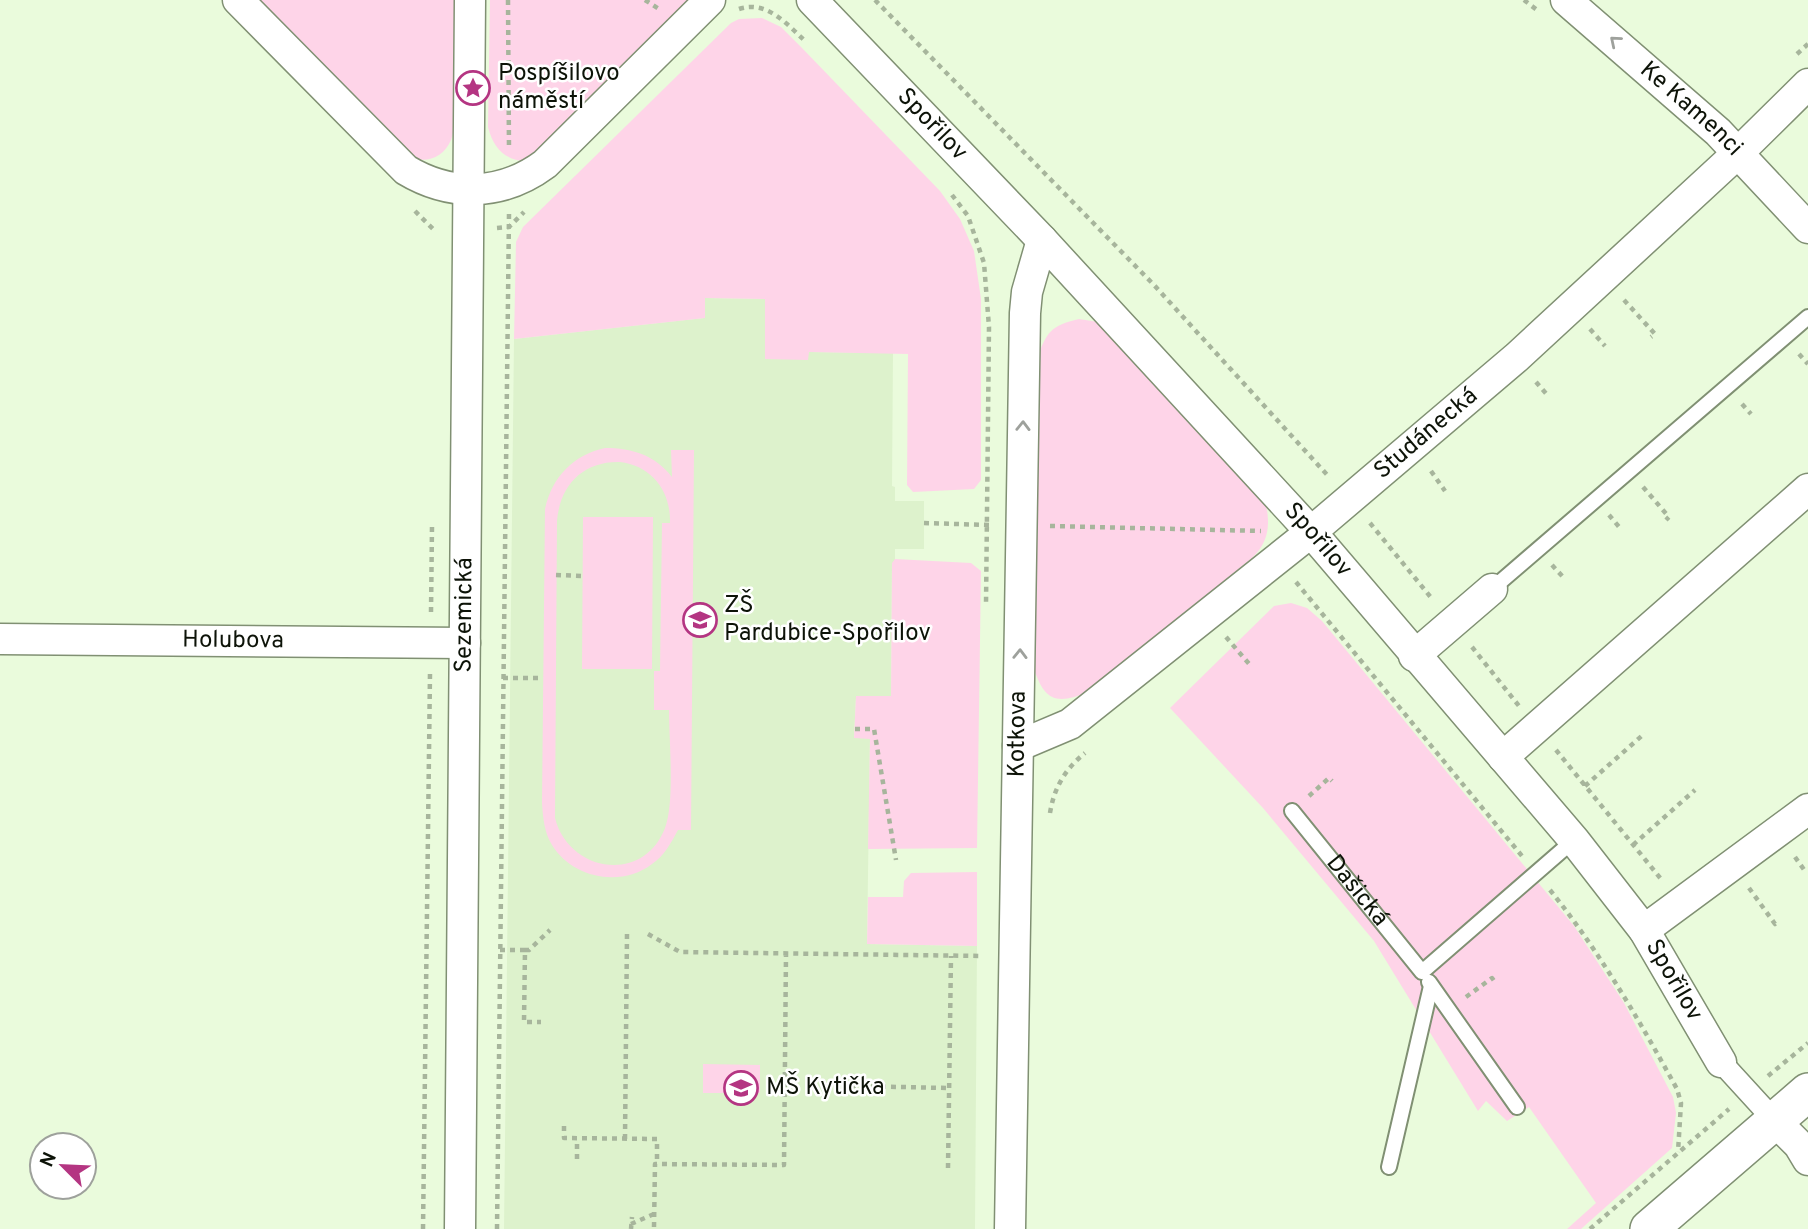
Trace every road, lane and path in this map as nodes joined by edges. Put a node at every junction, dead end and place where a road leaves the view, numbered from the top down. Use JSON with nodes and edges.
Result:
{"nodes":[{"id":1,"x":239,"y":0,"type":"edge"},
{"id":2,"x":470,"y":0,"type":"edge"},
{"id":3,"x":508,"y":0,"type":"edge"},
{"id":4,"x":710,"y":0,"type":"edge"},
{"id":5,"x":812,"y":0,"type":"edge"},
{"id":6,"x":875,"y":0,"type":"edge"},
{"id":7,"x":1566,"y":0,"type":"edge"},
{"id":8,"x":781,"y":18,"type":"dead end"},
{"id":9,"x":811,"y":47,"type":"dead end"},
{"id":10,"x":1808,"y":84,"type":"edge"},
{"id":11,"x":1739,"y":152,"type":"junction"},
{"id":12,"x":509,"y":185,"type":"junction"},
{"id":13,"x":945,"y":185,"type":"dead end"},
{"id":14,"x":468,"y":191,"type":"junction"},
{"id":15,"x":1808,"y":228,"type":"edge"},
{"id":16,"x":1042,"y":240,"type":"junction"},
{"id":17,"x":1623,"y":299,"type":"dead end"},
{"id":18,"x":1808,"y":317,"type":"edge"},
{"id":19,"x":1590,"y":329,"type":"dead end"},
{"id":20,"x":1651,"y":337,"type":"dead end"},
{"id":21,"x":1605,"y":346,"type":"dead end"},
{"id":22,"x":1534,"y":379,"type":"dead end"},
{"id":23,"x":1549,"y":397,"type":"dead end"},
{"id":24,"x":1431,"y":471,"type":"dead end"},
{"id":25,"x":1629,"y":471,"type":"junction"},
{"id":26,"x":1808,"y":489,"type":"edge"},
{"id":27,"x":1445,"y":491,"type":"dead end"},
{"id":28,"x":1349,"y":499,"type":"junction"},
{"id":29,"x":1666,"y":520,"type":"dead end"},
{"id":30,"x":924,"y":523,"type":"dead end"},
{"id":31,"x":987,"y":525,"type":"junction"},
{"id":32,"x":1021,"y":526,"type":"junction"},
{"id":33,"x":1311,"y":533,"type":"junction"},
{"id":34,"x":556,"y":575,"type":"dead end"},
{"id":35,"x":583,"y":576,"type":"dead end"},
{"id":36,"x":1296,"y":581,"type":"dead end"},
{"id":37,"x":1492,"y":589,"type":"joint"},
{"id":38,"x":986,"y":609,"type":"dead end"},
{"id":39,"x":1226,"y":637,"type":"dead end"},
{"id":40,"x":0,"y":639,"type":"edge"},
{"id":41,"x":465,"y":643,"type":"junction"},
{"id":42,"x":1415,"y":656,"type":"junction"},
{"id":43,"x":1250,"y":664,"type":"dead end"},
{"id":44,"x":430,"y":674,"type":"dead end"},
{"id":45,"x":503,"y":678,"type":"junction"},
{"id":46,"x":543,"y":678,"type":"dead end"},
{"id":47,"x":855,"y":729,"type":"dead end"},
{"id":48,"x":1645,"y":733,"type":"dead end"},
{"id":49,"x":1018,"y":746,"type":"junction"},
{"id":50,"x":1503,"y":757,"type":"junction"},
{"id":51,"x":1332,"y":781,"type":"dead end"},
{"id":52,"x":1585,"y":786,"type":"dead end"},
{"id":53,"x":1695,"y":790,"type":"dead end"},
{"id":54,"x":1808,"y":809,"type":"edge"},
{"id":55,"x":1292,"y":811,"type":"joint"},
{"id":56,"x":1574,"y":840,"type":"junction"},
{"id":57,"x":1633,"y":845,"type":"dead end"},
{"id":58,"x":897,"y":860,"type":"dead end"},
{"id":59,"x":1732,"y":866,"type":"junction"},
{"id":60,"x":1535,"y":872,"type":"junction"},
{"id":61,"x":1778,"y":921,"type":"dead end"},
{"id":62,"x":550,"y":930,"type":"dead end"},
{"id":63,"x":1644,"y":930,"type":"junction"},
{"id":64,"x":627,"y":934,"type":"dead end"},
{"id":65,"x":648,"y":934,"type":"dead end"},
{"id":66,"x":983,"y":942,"type":"dead end"},
{"id":67,"x":500,"y":950,"type":"junction"},
{"id":68,"x":525,"y":950,"type":"junction"},
{"id":69,"x":786,"y":954,"type":"junction"},
{"id":70,"x":951,"y":956,"type":"junction"},
{"id":71,"x":983,"y":956,"type":"junction"},
{"id":72,"x":983,"y":970,"type":"dead end"},
{"id":73,"x":1422,"y":972,"type":"junction"},
{"id":74,"x":1495,"y":982,"type":"dead end"},
{"id":75,"x":1431,"y":986,"type":"junction"},
{"id":76,"x":1448,"y":1010,"type":"junction"},
{"id":77,"x":541,"y":1022,"type":"dead end"},
{"id":78,"x":1808,"y":1043,"type":"edge"},
{"id":79,"x":1721,"y":1062,"type":"joint"},
{"id":80,"x":851,"y":1086,"type":"dead end"},
{"id":81,"x":949,"y":1088,"type":"junction"},
{"id":82,"x":1808,"y":1092,"type":"edge"},
{"id":83,"x":1747,"y":1093,"type":"junction"},
{"id":84,"x":1517,"y":1107,"type":"dead end"},
{"id":85,"x":1774,"y":1119,"type":"junction"},
{"id":86,"x":564,"y":1126,"type":"dead end"},
{"id":87,"x":577,"y":1138,"type":"junction"},
{"id":88,"x":625,"y":1139,"type":"junction"},
{"id":89,"x":1678,"y":1152,"type":"junction"},
{"id":90,"x":577,"y":1159,"type":"dead end"},
{"id":91,"x":1808,"y":1160,"type":"edge"},
{"id":92,"x":657,"y":1164,"type":"junction"},
{"id":93,"x":1389,"y":1167,"type":"dead end"},
{"id":94,"x":948,"y":1168,"type":"dead end"},
{"id":95,"x":654,"y":1214,"type":"junction"},
{"id":96,"x":632,"y":1217,"type":"dead end"},
{"id":97,"x":631,"y":1226,"type":"edge"},
{"id":98,"x":654,"y":1227,"type":"dead end"},
{"id":99,"x":424,"y":1229,"type":"edge"},
{"id":100,"x":460,"y":1229,"type":"edge"},
{"id":101,"x":496,"y":1229,"type":"edge"},
{"id":102,"x":1010,"y":1229,"type":"edge"},
{"id":103,"x":1590,"y":1229,"type":"edge"},
{"id":104,"x":1649,"y":1229,"type":"edge"}],
"edges":[{"from":1,"to":14,"type":"street"},
{"from":2,"to":14,"type":"street","name":"Sezemická"},
{"from":3,"to":12,"type":"path"},
{"from":4,"to":12,"type":"street"},
{"from":5,"to":16,"type":"street","name":"Spořilov"},
{"from":6,"to":28,"type":"path"},
{"from":11,"to":7,"type":"street","name":"Ke Kamenci","one_way":true},
{"from":8,"to":9,"type":"path"},
{"from":10,"to":11,"type":"street","name":"Studánecká"},
{"from":11,"to":15,"type":"street","name":"Ke Kamenci"},
{"from":11,"to":28,"type":"street","name":"Studánecká"},
{"from":12,"to":14,"type":"street"},
{"from":12,"to":45,"type":"path"},
{"from":13,"to":31,"type":"path"},
{"from":14,"to":41,"type":"street","name":"Sezemická"},
{"from":32,"to":16,"type":"street","name":"Kotkova","one_way":true},
{"from":16,"to":33,"type":"street","name":"Spořilov"},
{"from":17,"to":20,"type":"path"},
{"from":18,"to":25,"type":"lane"},
{"from":19,"to":21,"type":"path"},
{"from":22,"to":23,"type":"path"},
{"from":24,"to":27,"type":"path"},
{"from":25,"to":29,"type":"path"},
{"from":25,"to":37,"type":"lane"},
{"from":26,"to":50,"type":"street"},
{"from":28,"to":33,"type":"street","name":"Studánecká"},
{"from":30,"to":31,"type":"path"},
{"from":31,"to":32,"type":"path"},
{"from":31,"to":38,"type":"path"},
{"from":32,"to":33,"type":"path"},
{"from":49,"to":32,"type":"street","name":"Kotkova","one_way":true},
{"from":33,"to":42,"type":"street","name":"Spořilov"},
{"from":33,"to":49,"type":"street","name":"Studánecká"},
{"from":34,"to":35,"type":"path"},
{"from":36,"to":60,"type":"path"},
{"from":37,"to":42,"type":"street"},
{"from":39,"to":43,"type":"path"},
{"from":40,"to":41,"type":"street","name":"Holubova"},
{"from":41,"to":100,"type":"street","name":"Sezemická"},
{"from":42,"to":50,"type":"street","name":"Spořilov"},
{"from":44,"to":99,"type":"path"},
{"from":45,"to":46,"type":"path"},
{"from":45,"to":67,"type":"path"},
{"from":47,"to":58,"type":"path"},
{"from":48,"to":52,"type":"path"},
{"from":49,"to":102,"type":"street","name":"Kotkova"},
{"from":50,"to":56,"type":"street","name":"Spořilov"},
{"from":51,"to":55,"type":"path"},
{"from":53,"to":57,"type":"path"},
{"from":54,"to":59,"type":"street"},
{"from":55,"to":73,"type":"lane","name":"Dašická"},
{"from":56,"to":60,"type":"lane"},
{"from":56,"to":63,"type":"street","name":"Spořilov"},
{"from":59,"to":61,"type":"path"},
{"from":59,"to":63,"type":"street"},
{"from":60,"to":73,"type":"lane"},
{"from":60,"to":89,"type":"path"},
{"from":62,"to":68,"type":"path"},
{"from":63,"to":79,"type":"street","name":"Spořilov"},
{"from":64,"to":88,"type":"path"},
{"from":65,"to":69,"type":"path"},
{"from":66,"to":71,"type":"path"},
{"from":67,"to":68,"type":"path"},
{"from":67,"to":101,"type":"path"},
{"from":68,"to":77,"type":"path"},
{"from":69,"to":70,"type":"path"},
{"from":69,"to":92,"type":"path"},
{"from":70,"to":71,"type":"path"},
{"from":70,"to":81,"type":"path"},
{"from":71,"to":72,"type":"path"},
{"from":73,"to":75,"type":"lane","name":"Dašická"},
{"from":74,"to":76,"type":"path"},
{"from":75,"to":76,"type":"lane","name":"Dašická"},
{"from":75,"to":93,"type":"lane"},
{"from":76,"to":84,"type":"lane","name":"Dašická"},
{"from":78,"to":83,"type":"path"},
{"from":79,"to":83,"type":"street","name":"Spořilov"},
{"from":80,"to":81,"type":"path"},
{"from":81,"to":94,"type":"path"},
{"from":82,"to":85,"type":"street"},
{"from":83,"to":85,"type":"street","name":"Spořilov"},
{"from":83,"to":89,"type":"path"},
{"from":85,"to":91,"type":"street"},
{"from":85,"to":104,"type":"street"},
{"from":86,"to":87,"type":"path"},
{"from":87,"to":88,"type":"path"},
{"from":87,"to":90,"type":"path"},
{"from":88,"to":92,"type":"path"},
{"from":89,"to":103,"type":"path"},
{"from":92,"to":95,"type":"path"},
{"from":95,"to":97,"type":"path"},
{"from":95,"to":98,"type":"path"},
{"from":96,"to":97,"type":"path"}]}
